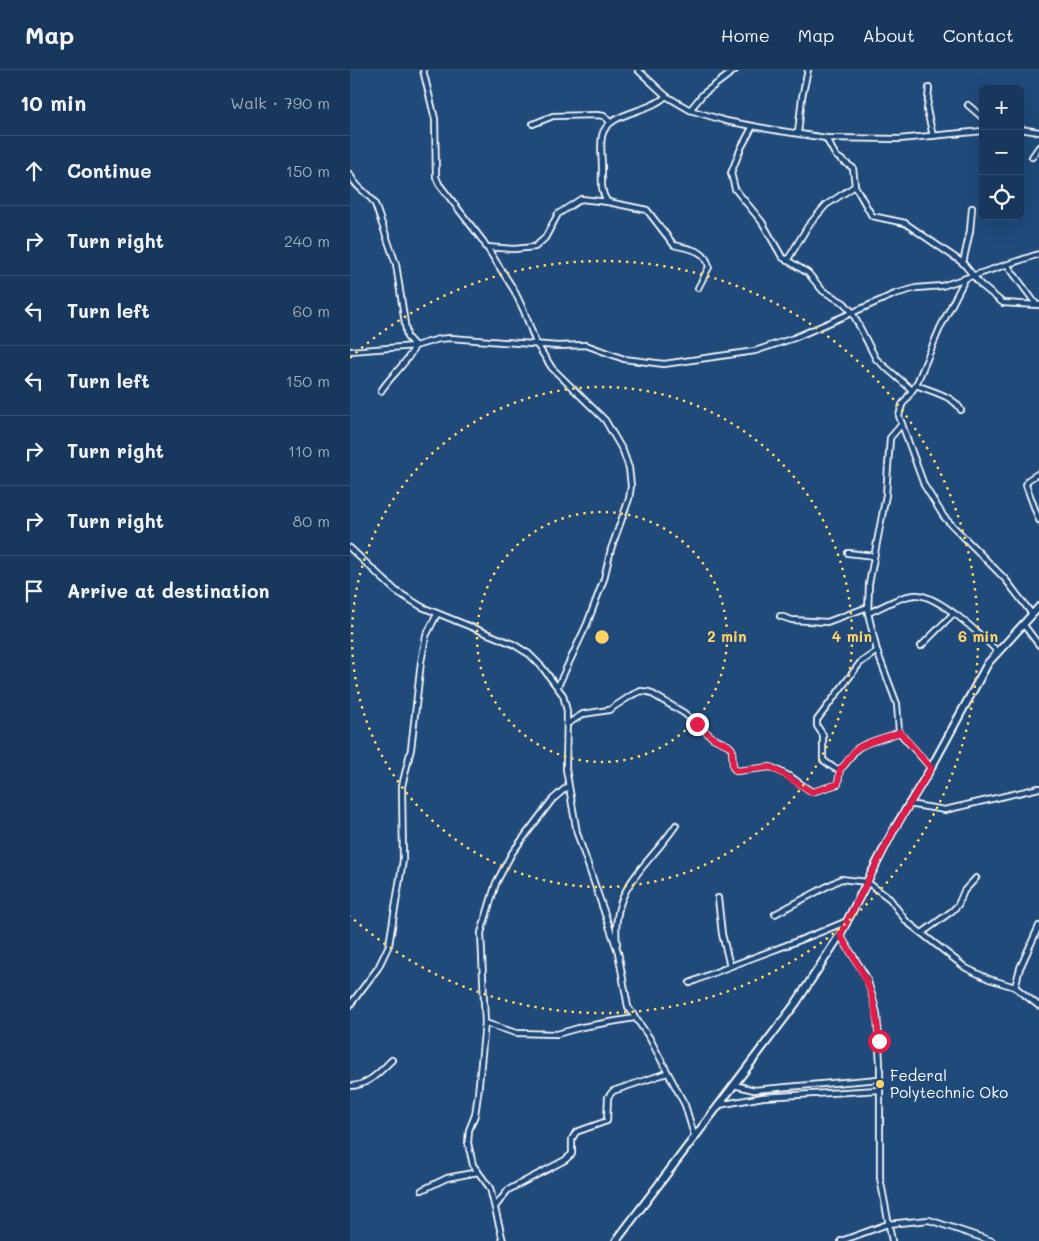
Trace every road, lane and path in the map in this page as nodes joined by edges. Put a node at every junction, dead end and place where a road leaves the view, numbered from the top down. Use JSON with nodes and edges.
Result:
{"nodes":[{"id":1,"x":423,"y":70,"type":"edge"},
{"id":2,"x":638,"y":70,"type":"edge"},
{"id":3,"x":735,"y":70,"type":"edge"},
{"id":4,"x":808,"y":70,"type":"edge"},
{"id":5,"x":929,"y":88,"type":"dead end"},
{"id":6,"x":666,"y":96,"type":"junction"},
{"id":7,"x":968,"y":105,"type":"dead end"},
{"id":8,"x":690,"y":110,"type":"junction"},
{"id":9,"x":979,"y":115,"type":"edge"},
{"id":10,"x":610,"y":122,"type":"junction"},
{"id":11,"x":533,"y":124,"type":"dead end"},
{"id":12,"x":753,"y":126,"type":"junction"},
{"id":13,"x":1024,"y":130,"type":"edge"},
{"id":14,"x":979,"y":131,"type":"edge"},
{"id":15,"x":1039,"y":132,"type":"edge"},
{"id":16,"x":798,"y":133,"type":"junction"},
{"id":17,"x":933,"y":136,"type":"junction"},
{"id":18,"x":826,"y":138,"type":"junction"},
{"id":19,"x":1039,"y":147,"type":"edge"},
{"id":20,"x":1032,"y":157,"type":"dead end"},
{"id":21,"x":350,"y":174,"type":"edge"},
{"id":22,"x":856,"y":186,"type":"junction"},
{"id":23,"x":608,"y":202,"type":"junction"},
{"id":24,"x":972,"y":208,"type":"dead end"},
{"id":25,"x":486,"y":247,"type":"junction"},
{"id":26,"x":1039,"y":254,"type":"edge"},
{"id":27,"x":787,"y":261,"type":"junction"},
{"id":28,"x":963,"y":263,"type":"junction"},
{"id":29,"x":1008,"y":266,"type":"junction"},
{"id":30,"x":974,"y":276,"type":"junction"},
{"id":31,"x":965,"y":279,"type":"junction"},
{"id":32,"x":698,"y":288,"type":"dead end"},
{"id":33,"x":1038,"y":304,"type":"edge"},
{"id":34,"x":852,"y":312,"type":"junction"},
{"id":35,"x":536,"y":344,"type":"junction"},
{"id":36,"x":415,"y":346,"type":"junction"},
{"id":37,"x":350,"y":351,"type":"edge"},
{"id":38,"x":916,"y":385,"type":"junction"},
{"id":39,"x":912,"y":390,"type":"junction"},
{"id":40,"x":381,"y":392,"type":"dead end"},
{"id":41,"x":961,"y":410,"type":"dead end"},
{"id":42,"x":902,"y":424,"type":"junction"},
{"id":43,"x":1039,"y":473,"type":"edge"},
{"id":44,"x":1039,"y":520,"type":"edge"},
{"id":45,"x":350,"y":548,"type":"edge"},
{"id":46,"x":848,"y":553,"type":"dead end"},
{"id":47,"x":874,"y":556,"type":"junction"},
{"id":48,"x":868,"y":607,"type":"junction"},
{"id":49,"x":1039,"y":607,"type":"edge"},
{"id":50,"x":868,"y":613,"type":"junction"},
{"id":51,"x":437,"y":614,"type":"junction"},
{"id":52,"x":953,"y":614,"type":"junction"},
{"id":53,"x":1032,"y":614,"type":"junction"},
{"id":54,"x":780,"y":616,"type":"dead end"},
{"id":55,"x":1023,"y":624,"type":"junction"},
{"id":56,"x":1039,"y":645,"type":"edge"},
{"id":57,"x":921,"y":646,"type":"dead end"},
{"id":58,"x":877,"y":651,"type":"junction"},
{"id":59,"x":998,"y":652,"type":"junction"},
{"id":60,"x":558,"y":686,"type":"junction"},
{"id":61,"x":566,"y":724,"type":"junction"},
{"id":62,"x":900,"y":732,"type":"junction"},
{"id":63,"x":931,"y":768,"type":"junction"},
{"id":64,"x":840,"y":769,"type":"junction"},
{"id":65,"x":568,"y":786,"type":"junction"},
{"id":66,"x":1039,"y":788,"type":"edge"},
{"id":67,"x":908,"y":804,"type":"junction"},
{"id":68,"x":676,"y":825,"type":"dead end"},
{"id":69,"x":976,"y":878,"type":"dead end"},
{"id":70,"x":867,"y":882,"type":"junction"},
{"id":71,"x":718,"y":898,"type":"dead end"},
{"id":72,"x":776,"y":914,"type":"dead end"},
{"id":73,"x":848,"y":920,"type":"junction"},
{"id":74,"x":1039,"y":926,"type":"edge"},
{"id":75,"x":922,"y":933,"type":"junction"},
{"id":76,"x":840,"y":935,"type":"junction"},
{"id":77,"x":618,"y":952,"type":"junction"},
{"id":78,"x":730,"y":966,"type":"junction"},
{"id":79,"x":690,"y":983,"type":"dead end"},
{"id":80,"x":1015,"y":987,"type":"junction"},
{"id":81,"x":350,"y":1005,"type":"edge"},
{"id":82,"x":1039,"y":1006,"type":"edge"},
{"id":83,"x":634,"y":1018,"type":"junction"},
{"id":84,"x":486,"y":1023,"type":"junction"},
{"id":85,"x":392,"y":1060,"type":"dead end"},
{"id":86,"x":667,"y":1073,"type":"junction"},
{"id":87,"x":879,"y":1079,"type":"junction"},
{"id":88,"x":820,"y":1084,"type":"junction"},
{"id":89,"x":734,"y":1085,"type":"junction"},
{"id":90,"x":350,"y":1086,"type":"edge"},
{"id":91,"x":791,"y":1087,"type":"junction"},
{"id":92,"x":879,"y":1090,"type":"junction"},
{"id":93,"x":821,"y":1094,"type":"junction"},
{"id":94,"x":792,"y":1095,"type":"junction"},
{"id":95,"x":719,"y":1105,"type":"junction"},
{"id":96,"x":695,"y":1138,"type":"junction"},
{"id":97,"x":478,"y":1172,"type":"junction"},
{"id":98,"x":422,"y":1190,"type":"dead end"},
{"id":99,"x":495,"y":1207,"type":"junction"},
{"id":100,"x":888,"y":1224,"type":"junction"},
{"id":101,"x":503,"y":1241,"type":"edge"},
{"id":102,"x":616,"y":1241,"type":"edge"},
{"id":103,"x":841,"y":1241,"type":"edge"},
{"id":104,"x":892,"y":1241,"type":"edge"},
{"id":105,"x":992,"y":1241,"type":"edge"}],
"edges":[{"from":1,"to":25,"type":"street"},
{"from":2,"to":6,"type":"street"},
{"from":3,"to":8,"type":"street"},
{"from":4,"to":16,"type":"street"},
{"from":5,"to":17,"type":"street"},
{"from":6,"to":8,"type":"street"},
{"from":6,"to":10,"type":"street"},
{"from":7,"to":9,"type":"street"},
{"from":8,"to":12,"type":"street"},
{"from":10,"to":11,"type":"street"},
{"from":10,"to":23,"type":"street"},
{"from":12,"to":16,"type":"street"},
{"from":12,"to":27,"type":"street"},
{"from":13,"to":15,"type":"street"},
{"from":14,"to":17,"type":"street"},
{"from":16,"to":18,"type":"street"},
{"from":17,"to":18,"type":"street"},
{"from":18,"to":22,"type":"street"},
{"from":19,"to":20,"type":"street"},
{"from":21,"to":36,"type":"street"},
{"from":22,"to":27,"type":"street"},
{"from":22,"to":28,"type":"street"},
{"from":23,"to":25,"type":"street"},
{"from":23,"to":32,"type":"street"},
{"from":24,"to":28,"type":"street"},
{"from":25,"to":35,"type":"street"},
{"from":26,"to":29,"type":"street"},
{"from":27,"to":34,"type":"street"},
{"from":28,"to":30,"type":"street"},
{"from":29,"to":30,"type":"street"},
{"from":29,"to":33,"type":"street"},
{"from":30,"to":31,"type":"street"},
{"from":30,"to":33,"type":"street"},
{"from":31,"to":34,"type":"street"},
{"from":31,"to":38,"type":"street"},
{"from":34,"to":35,"type":"street"},
{"from":34,"to":39,"type":"street"},
{"from":35,"to":36,"type":"street"},
{"from":35,"to":60,"type":"street"},
{"from":36,"to":37,"type":"street"},
{"from":36,"to":40,"type":"street"},
{"from":38,"to":39,"type":"street"},
{"from":38,"to":41,"type":"street"},
{"from":39,"to":42,"type":"street"},
{"from":42,"to":47,"type":"street"},
{"from":42,"to":53,"type":"street"},
{"from":43,"to":44,"type":"street"},
{"from":45,"to":51,"type":"street"},
{"from":46,"to":47,"type":"street"},
{"from":47,"to":48,"type":"street"},
{"from":48,"to":50,"type":"street"},
{"from":48,"to":54,"type":"street"},
{"from":49,"to":53,"type":"main road"},
{"from":50,"to":52,"type":"street"},
{"from":50,"to":58,"type":"street"},
{"from":51,"to":60,"type":"street"},
{"from":51,"to":81,"type":"street"},
{"from":52,"to":57,"type":"street"},
{"from":52,"to":59,"type":"street"},
{"from":53,"to":55,"type":"main road"},
{"from":55,"to":56,"type":"street"},
{"from":55,"to":59,"type":"main road"},
{"from":58,"to":62,"type":"street"},
{"from":58,"to":64,"type":"street"},
{"from":59,"to":63,"type":"main road"},
{"from":60,"to":61,"type":"street"},
{"from":61,"to":64,"type":"street"},
{"from":61,"to":65,"type":"street"},
{"from":62,"to":63,"type":"street"},
{"from":62,"to":64,"type":"street"},
{"from":63,"to":67,"type":"main road"},
{"from":65,"to":77,"type":"street"},
{"from":65,"to":84,"type":"street"},
{"from":66,"to":67,"type":"street"},
{"from":67,"to":70,"type":"main road"},
{"from":68,"to":77,"type":"street"},
{"from":69,"to":75,"type":"street"},
{"from":70,"to":72,"type":"street"},
{"from":70,"to":73,"type":"main road"},
{"from":70,"to":75,"type":"street"},
{"from":71,"to":78,"type":"street"},
{"from":73,"to":76,"type":"main road"},
{"from":73,"to":78,"type":"street"},
{"from":74,"to":80,"type":"street"},
{"from":75,"to":80,"type":"street"},
{"from":76,"to":87,"type":"street"},
{"from":76,"to":89,"type":"main road"},
{"from":77,"to":83,"type":"street"},
{"from":78,"to":79,"type":"street"},
{"from":80,"to":82,"type":"street"},
{"from":83,"to":84,"type":"street"},
{"from":83,"to":86,"type":"street"},
{"from":84,"to":97,"type":"street"},
{"from":85,"to":90,"type":"street"},
{"from":86,"to":96,"type":"street"},
{"from":86,"to":99,"type":"street"},
{"from":87,"to":88,"type":"street"},
{"from":87,"to":92,"type":"street"},
{"from":88,"to":91,"type":"street"},
{"from":88,"to":93,"type":"street"},
{"from":89,"to":91,"type":"street"},
{"from":89,"to":95,"type":"main road"},
{"from":91,"to":94,"type":"street"},
{"from":92,"to":93,"type":"street"},
{"from":92,"to":100,"type":"street"},
{"from":93,"to":94,"type":"street"},
{"from":94,"to":95,"type":"street"},
{"from":95,"to":96,"type":"main road"},
{"from":96,"to":102,"type":"main road"},
{"from":97,"to":98,"type":"street"},
{"from":97,"to":99,"type":"street"},
{"from":99,"to":101,"type":"street"},
{"from":100,"to":103,"type":"street"},
{"from":100,"to":104,"type":"street"},
{"from":100,"to":105,"type":"street"}]}
